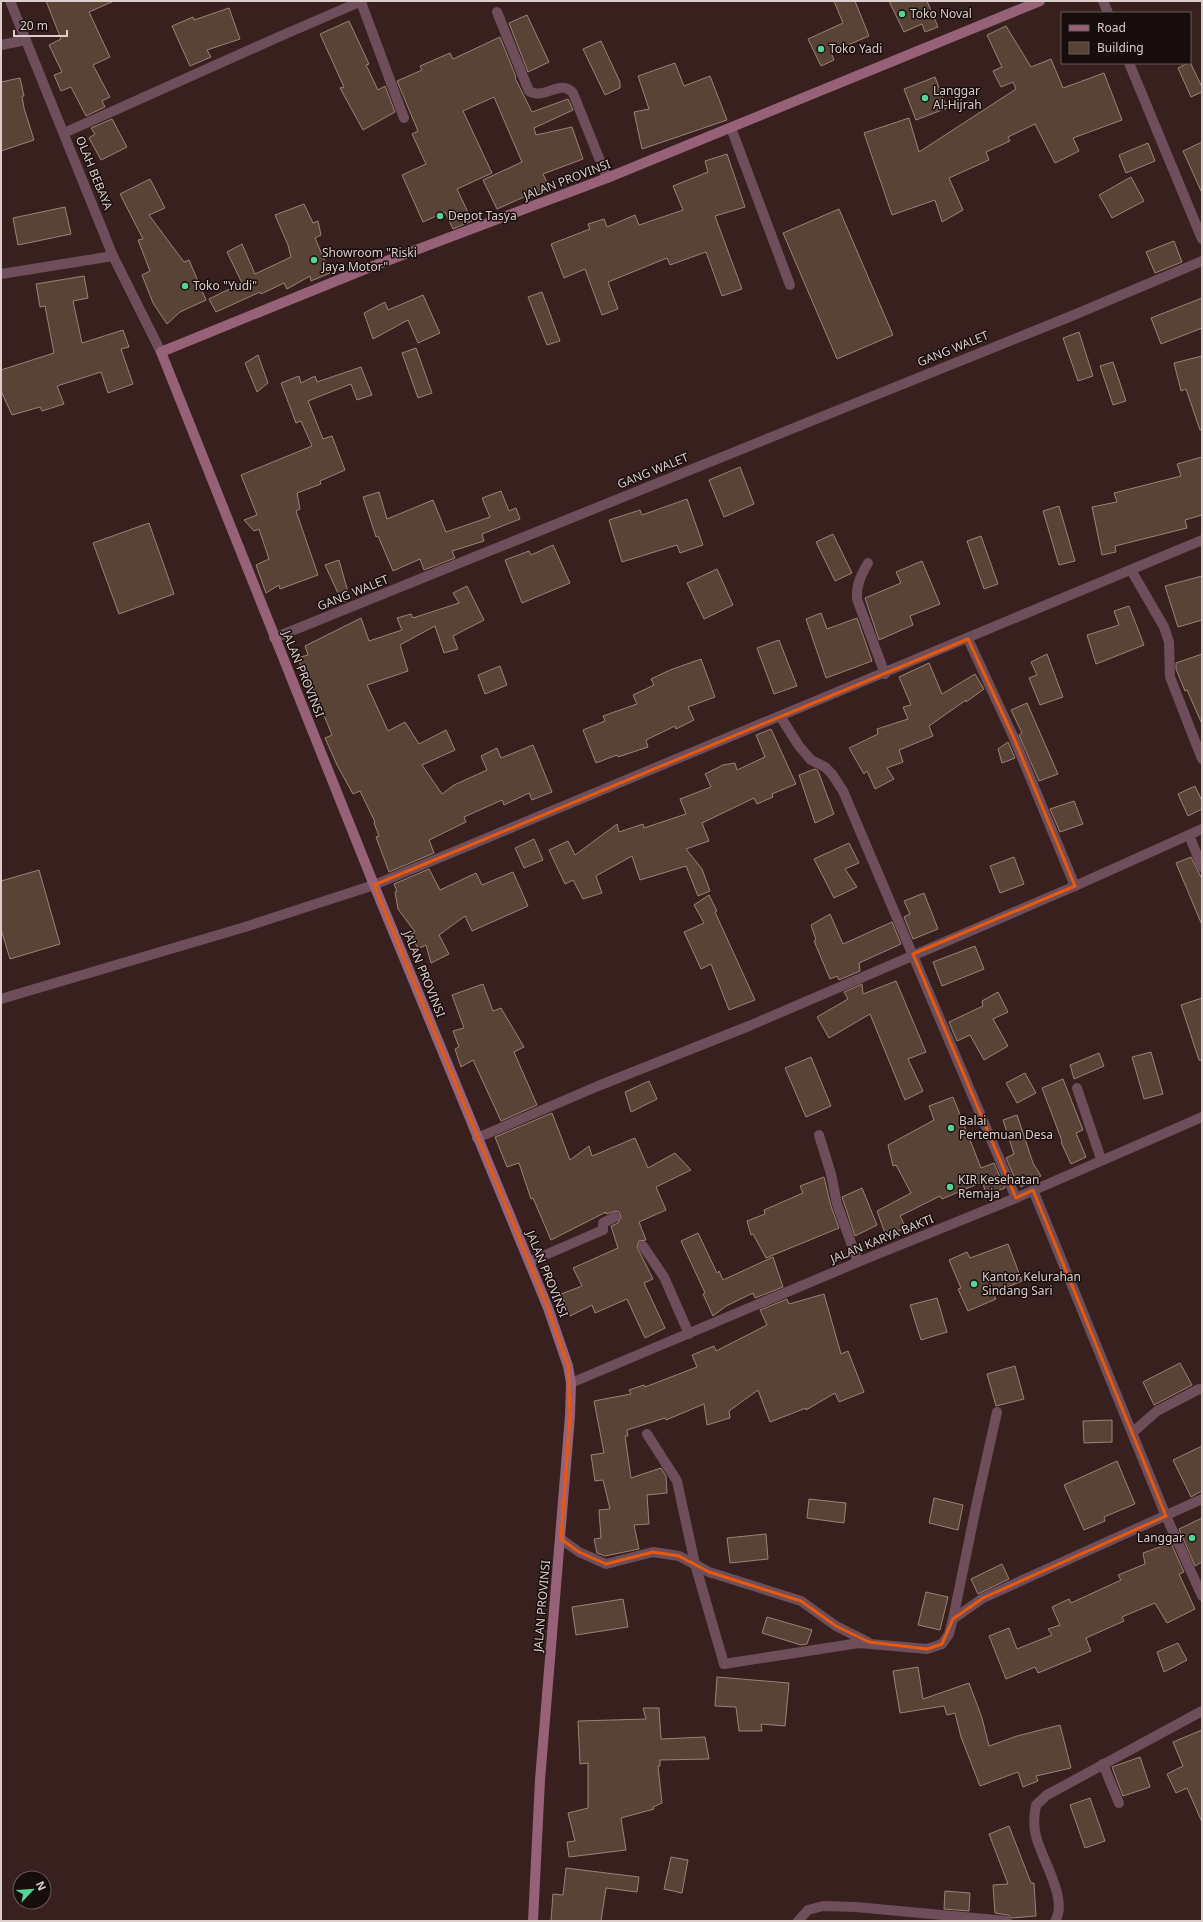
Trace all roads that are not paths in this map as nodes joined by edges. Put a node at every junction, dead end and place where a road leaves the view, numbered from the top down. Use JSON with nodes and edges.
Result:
{"nodes":[{"id":1,"x":10,"y":1,"type":"edge"},
{"id":2,"x":361,"y":1,"type":"edge"},
{"id":3,"x":1040,"y":1,"type":"edge"},
{"id":4,"x":1103,"y":1,"type":"edge"},
{"id":5,"x":497,"y":12,"type":"dead end"},
{"id":6,"x":1108,"y":12,"type":"edge"},
{"id":7,"x":26,"y":40,"type":"junction"},
{"id":8,"x":1,"y":45,"type":"edge"},
{"id":9,"x":1129,"y":64,"type":"edge"},
{"id":10,"x":404,"y":118,"type":"dead end"},
{"id":11,"x":731,"y":128,"type":"junction"},
{"id":12,"x":64,"y":133,"type":"junction"},
{"id":13,"x":607,"y":178,"type":"junction"},
{"id":14,"x":1202,"y":238,"type":"edge"},
{"id":15,"x":113,"y":256,"type":"junction"},
{"id":16,"x":1202,"y":261,"type":"edge"},
{"id":17,"x":1,"y":274,"type":"edge"},
{"id":18,"x":790,"y":286,"type":"dead end"},
{"id":19,"x":161,"y":352,"type":"junction"},
{"id":20,"x":1202,"y":540,"type":"edge"},
{"id":21,"x":868,"y":562,"type":"dead end"},
{"id":22,"x":1131,"y":570,"type":"junction"},
{"id":23,"x":274,"y":638,"type":"junction"},
{"id":24,"x":968,"y":639,"type":"junction"},
{"id":25,"x":885,"y":674,"type":"junction"},
{"id":26,"x":780,"y":716,"type":"junction"},
{"id":27,"x":1202,"y":759,"type":"edge"},
{"id":28,"x":1202,"y":829,"type":"edge"},
{"id":29,"x":1188,"y":835,"type":"junction"},
{"id":30,"x":1202,"y":867,"type":"edge"},
{"id":31,"x":374,"y":886,"type":"junction"},
{"id":32,"x":1075,"y":886,"type":"junction"},
{"id":33,"x":913,"y":954,"type":"junction"},
{"id":34,"x":1,"y":999,"type":"edge"},
{"id":35,"x":1077,"y":1088,"type":"dead end"},
{"id":36,"x":1202,"y":1117,"type":"edge"},
{"id":37,"x":819,"y":1135,"type":"dead end"},
{"id":38,"x":477,"y":1138,"type":"junction"},
{"id":39,"x":1101,"y":1159,"type":"junction"},
{"id":40,"x":1034,"y":1190,"type":"junction"},
{"id":41,"x":1016,"y":1198,"type":"junction"},
{"id":42,"x":615,"y":1217,"type":"dead end"},
{"id":43,"x":643,"y":1246,"type":"dead end"},
{"id":44,"x":529,"y":1262,"type":"junction"},
{"id":45,"x":858,"y":1262,"type":"junction"},
{"id":46,"x":689,"y":1334,"type":"junction"},
{"id":47,"x":571,"y":1383,"type":"junction"},
{"id":48,"x":1199,"y":1389,"type":"dead end"},
{"id":49,"x":998,"y":1412,"type":"dead end"},
{"id":50,"x":1132,"y":1433,"type":"junction"},
{"id":51,"x":648,"y":1434,"type":"dead end"},
{"id":52,"x":1202,"y":1499,"type":"edge"},
{"id":53,"x":1166,"y":1516,"type":"junction"},
{"id":54,"x":561,"y":1539,"type":"junction"},
{"id":55,"x":695,"y":1564,"type":"junction"},
{"id":56,"x":1202,"y":1596,"type":"edge"},
{"id":57,"x":953,"y":1619,"type":"junction"},
{"id":58,"x":869,"y":1642,"type":"junction"},
{"id":59,"x":1202,"y":1711,"type":"edge"},
{"id":60,"x":1103,"y":1764,"type":"junction"},
{"id":61,"x":1119,"y":1803,"type":"dead end"},
{"id":62,"x":532,"y":1921,"type":"edge"},
{"id":63,"x":798,"y":1921,"type":"edge"},
{"id":64,"x":1007,"y":1921,"type":"edge"},
{"id":65,"x":1055,"y":1921,"type":"edge"}],
"edges":[{"from":1,"to":7,"type":"street","name":"OLAH BEBAYA"},
{"from":2,"to":10,"type":"street"},
{"from":2,"to":12,"type":"street"},
{"from":3,"to":11,"type":"main road","name":"JALAN PROVINSI"},
{"from":4,"to":6,"type":"street"},
{"from":5,"to":13,"type":"street"},
{"from":7,"to":8,"type":"street"},
{"from":7,"to":12,"type":"street","name":"OLAH BEBAYA"},
{"from":9,"to":14,"type":"street"},
{"from":11,"to":13,"type":"main road","name":"JALAN PROVINSI"},
{"from":11,"to":18,"type":"street"},
{"from":12,"to":15,"type":"street","name":"OLAH BEBAYA"},
{"from":13,"to":19,"type":"main road","name":"JALAN PROVINSI"},
{"from":15,"to":17,"type":"street"},
{"from":15,"to":19,"type":"street","name":"OLAH BEBAYA"},
{"from":16,"to":23,"type":"street","name":"GANG WALET"},
{"from":19,"to":23,"type":"main road","name":"JALAN PROVINSI"},
{"from":20,"to":22,"type":"street"},
{"from":21,"to":25,"type":"street"},
{"from":22,"to":24,"type":"street"},
{"from":22,"to":27,"type":"street"},
{"from":23,"to":31,"type":"main road","name":"JALAN PROVINSI"},
{"from":24,"to":25,"type":"street"},
{"from":24,"to":32,"type":"street"},
{"from":25,"to":26,"type":"street"},
{"from":26,"to":31,"type":"street"},
{"from":26,"to":33,"type":"street"},
{"from":28,"to":29,"type":"street"},
{"from":29,"to":30,"type":"street"},
{"from":29,"to":32,"type":"street"},
{"from":31,"to":34,"type":"street"},
{"from":31,"to":38,"type":"main road","name":"JALAN PROVINSI"},
{"from":32,"to":33,"type":"street"},
{"from":33,"to":38,"type":"street"},
{"from":33,"to":41,"type":"street"},
{"from":35,"to":39,"type":"street"},
{"from":36,"to":39,"type":"street","name":"JALAN KARYA BAKTI"},
{"from":37,"to":45,"type":"street"},
{"from":38,"to":44,"type":"main road","name":"JALAN PROVINSI"},
{"from":39,"to":40,"type":"street","name":"JALAN KARYA BAKTI"},
{"from":40,"to":41,"type":"street","name":"JALAN KARYA BAKTI"},
{"from":40,"to":50,"type":"street"},
{"from":41,"to":45,"type":"street","name":"JALAN KARYA BAKTI"},
{"from":42,"to":44,"type":"street"},
{"from":43,"to":46,"type":"street"},
{"from":44,"to":47,"type":"main road","name":"JALAN PROVINSI"},
{"from":45,"to":46,"type":"street","name":"JALAN KARYA BAKTI"},
{"from":46,"to":47,"type":"street","name":"JALAN KARYA BAKTI"},
{"from":47,"to":54,"type":"main road","name":"JALAN PROVINSI"},
{"from":48,"to":50,"type":"street"},
{"from":49,"to":57,"type":"street"},
{"from":50,"to":53,"type":"street"},
{"from":51,"to":55,"type":"street"},
{"from":52,"to":53,"type":"street"},
{"from":53,"to":56,"type":"street"},
{"from":53,"to":57,"type":"street"},
{"from":54,"to":55,"type":"street"},
{"from":54,"to":62,"type":"main road","name":"JALAN PROVINSI"},
{"from":55,"to":58,"type":"street"},
{"from":55,"to":58,"type":"street"},
{"from":57,"to":58,"type":"street"},
{"from":59,"to":60,"type":"street"},
{"from":60,"to":61,"type":"street"},
{"from":60,"to":65,"type":"street"},
{"from":63,"to":64,"type":"street"}]}
